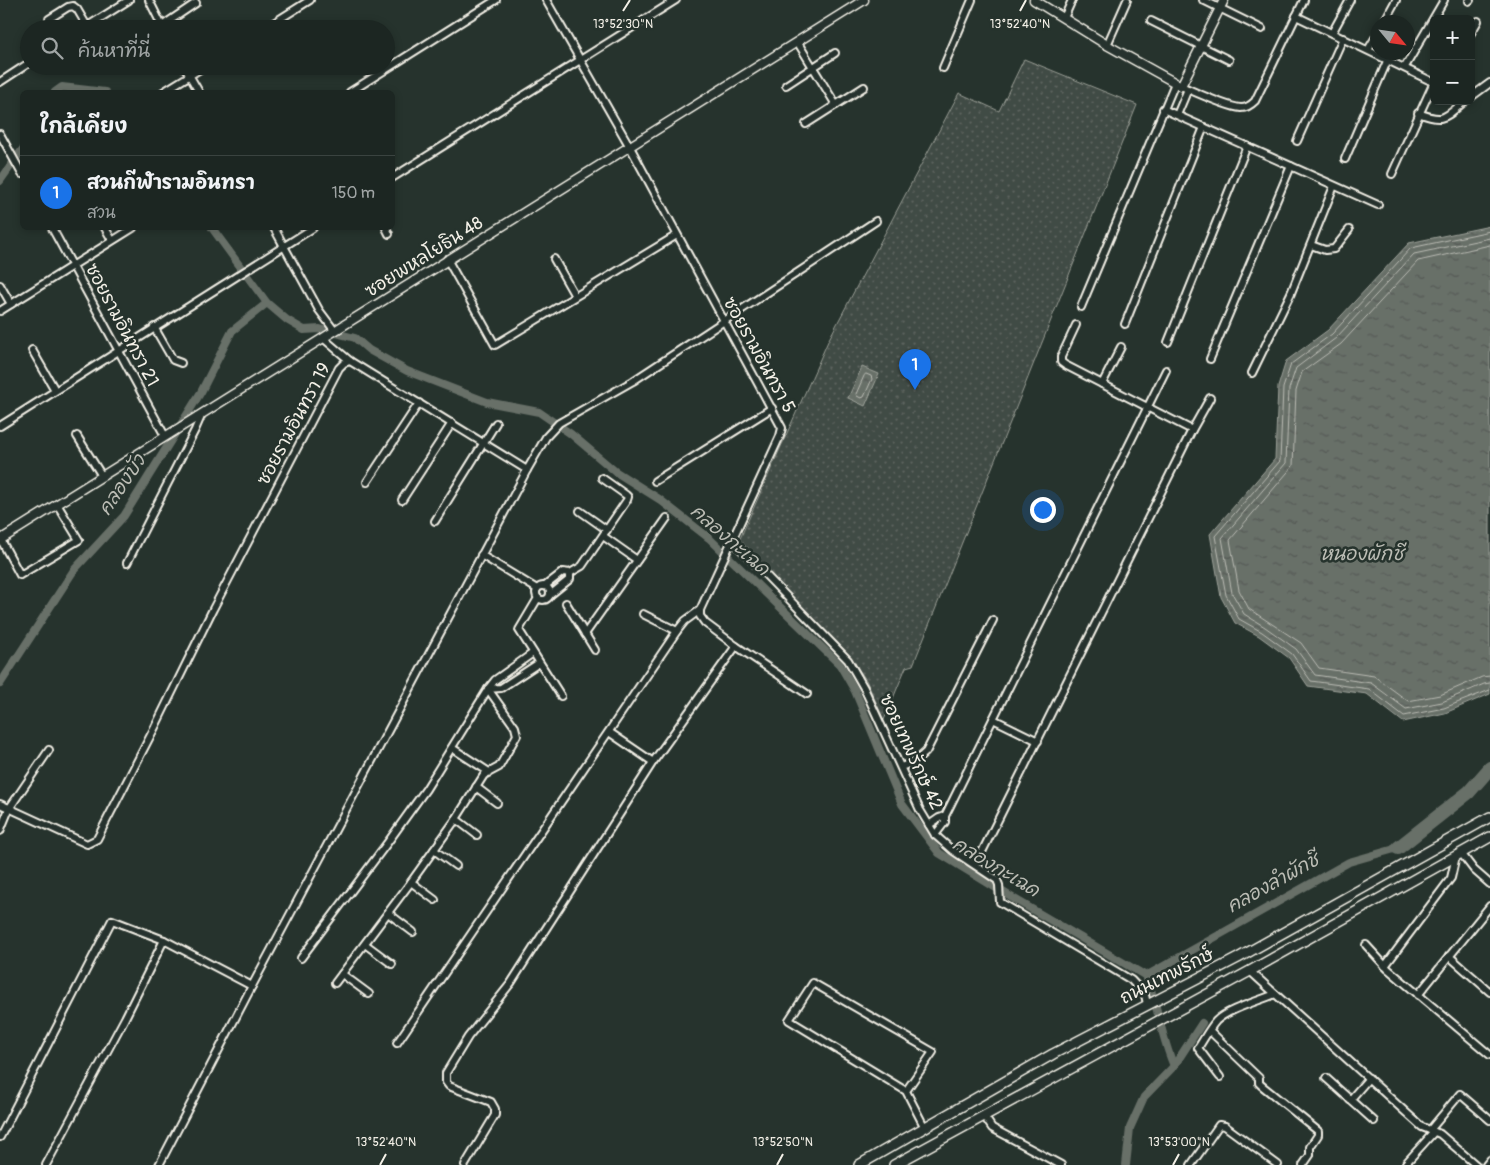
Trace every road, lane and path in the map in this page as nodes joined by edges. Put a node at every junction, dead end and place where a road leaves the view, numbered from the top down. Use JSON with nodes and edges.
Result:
{"nodes":[{"id":1,"x":129,"y":0,"type":"edge"},
{"id":2,"x":149,"y":0,"type":"edge"},
{"id":3,"x":310,"y":0,"type":"edge"},
{"id":4,"x":496,"y":0,"type":"edge"},
{"id":5,"x":546,"y":0,"type":"edge"},
{"id":6,"x":676,"y":0,"type":"edge"},
{"id":7,"x":864,"y":0,"type":"edge"},
{"id":8,"x":972,"y":0,"type":"edge"},
{"id":9,"x":1034,"y":0,"type":"edge"},
{"id":10,"x":1072,"y":0,"type":"edge"},
{"id":11,"x":1127,"y":0,"type":"edge"},
{"id":12,"x":1204,"y":0,"type":"edge"},
{"id":13,"x":1224,"y":0,"type":"edge"},
{"id":14,"x":1304,"y":0,"type":"edge"},
{"id":15,"x":1350,"y":0,"type":"edge"},
{"id":16,"x":1396,"y":0,"type":"edge"},
{"id":17,"x":1444,"y":0,"type":"edge"},
{"id":18,"x":196,"y":3,"type":"dead end"},
{"id":19,"x":1220,"y":8,"type":"junction"},
{"id":20,"x":1388,"y":15,"type":"edge"},
{"id":21,"x":1296,"y":16,"type":"junction"},
{"id":22,"x":1064,"y":18,"type":"junction"},
{"id":23,"x":49,"y":19,"type":"dead end"},
{"id":24,"x":82,"y":20,"type":"edge"},
{"id":25,"x":96,"y":20,"type":"edge"},
{"id":26,"x":159,"y":20,"type":"edge"},
{"id":27,"x":173,"y":20,"type":"edge"},
{"id":28,"x":278,"y":20,"type":"edge"},
{"id":29,"x":1151,"y":21,"type":"dead end"},
{"id":30,"x":1478,"y":22,"type":"dead end"},
{"id":31,"x":1475,"y":27,"type":"edge"},
{"id":32,"x":1262,"y":29,"type":"dead end"},
{"id":33,"x":1332,"y":33,"type":"junction"},
{"id":34,"x":1343,"y":38,"type":"junction"},
{"id":35,"x":798,"y":43,"type":"junction"},
{"id":36,"x":1107,"y":45,"type":"junction"},
{"id":37,"x":1201,"y":46,"type":"junction"},
{"id":38,"x":1370,"y":47,"type":"edge"},
{"id":39,"x":1368,"y":50,"type":"joint"},
{"id":40,"x":835,"y":53,"type":"dead end"},
{"id":41,"x":580,"y":60,"type":"junction"},
{"id":42,"x":1229,"y":60,"type":"dead end"},
{"id":43,"x":1388,"y":60,"type":"joint"},
{"id":44,"x":395,"y":65,"type":"edge"},
{"id":45,"x":813,"y":68,"type":"junction"},
{"id":46,"x":943,"y":68,"type":"dead end"},
{"id":47,"x":1405,"y":68,"type":"junction"},
{"id":48,"x":20,"y":69,"type":"edge"},
{"id":49,"x":378,"y":75,"type":"edge"},
{"id":50,"x":189,"y":76,"type":"joint"},
{"id":51,"x":1430,"y":80,"type":"edge"},
{"id":52,"x":0,"y":82,"type":"edge"},
{"id":53,"x":1490,"y":83,"type":"edge"},
{"id":54,"x":786,"y":85,"type":"dead end"},
{"id":55,"x":1182,"y":86,"type":"junction"},
{"id":56,"x":864,"y":88,"type":"dead end"},
{"id":57,"x":166,"y":90,"type":"edge"},
{"id":58,"x":198,"y":90,"type":"edge"},
{"id":59,"x":353,"y":90,"type":"edge"},
{"id":60,"x":1430,"y":90,"type":"edge"},
{"id":61,"x":1475,"y":94,"type":"edge"},
{"id":62,"x":836,"y":105,"type":"junction"},
{"id":63,"x":1460,"y":105,"type":"edge"},
{"id":64,"x":1163,"y":109,"type":"junction"},
{"id":65,"x":1418,"y":113,"type":"junction"},
{"id":66,"x":1177,"y":115,"type":"junction"},
{"id":67,"x":806,"y":124,"type":"dead end"},
{"id":68,"x":1204,"y":127,"type":"junction"},
{"id":69,"x":0,"y":134,"type":"edge"},
{"id":70,"x":1297,"y":141,"type":"dead end"},
{"id":71,"x":1248,"y":146,"type":"junction"},
{"id":72,"x":630,"y":147,"type":"junction"},
{"id":73,"x":1345,"y":159,"type":"dead end"},
{"id":74,"x":1291,"y":166,"type":"junction"},
{"id":75,"x":20,"y":170,"type":"edge"},
{"id":76,"x":1392,"y":174,"type":"dead end"},
{"id":77,"x":395,"y":176,"type":"edge"},
{"id":78,"x":1334,"y":186,"type":"junction"},
{"id":79,"x":1378,"y":205,"type":"dead end"},
{"id":80,"x":876,"y":221,"type":"dead end"},
{"id":81,"x":53,"y":230,"type":"edge"},
{"id":82,"x":106,"y":230,"type":"edge"},
{"id":83,"x":130,"y":230,"type":"edge"},
{"id":84,"x":275,"y":230,"type":"edge"},
{"id":85,"x":310,"y":230,"type":"edge"},
{"id":86,"x":387,"y":230,"type":"edge"},
{"id":87,"x":1349,"y":230,"type":"dead end"},
{"id":88,"x":389,"y":234,"type":"dead end"},
{"id":89,"x":677,"y":235,"type":"junction"},
{"id":90,"x":112,"y":240,"type":"junction"},
{"id":91,"x":1311,"y":245,"type":"junction"},
{"id":92,"x":283,"y":246,"type":"junction"},
{"id":93,"x":447,"y":259,"type":"junction"},
{"id":94,"x":554,"y":259,"type":"dead end"},
{"id":95,"x":73,"y":265,"type":"junction"},
{"id":96,"x":0,"y":285,"type":"edge"},
{"id":97,"x":575,"y":296,"type":"junction"},
{"id":98,"x":11,"y":304,"type":"junction"},
{"id":99,"x":1081,"y":307,"type":"dead end"},
{"id":100,"x":0,"y":311,"type":"edge"},
{"id":101,"x":724,"y":321,"type":"junction"},
{"id":102,"x":1125,"y":324,"type":"dead end"},
{"id":103,"x":1076,"y":325,"type":"dead end"},
{"id":104,"x":154,"y":327,"type":"junction"},
{"id":105,"x":334,"y":330,"type":"junction"},
{"id":106,"x":323,"y":338,"type":"junction"},
{"id":107,"x":1168,"y":342,"type":"dead end"},
{"id":108,"x":1121,"y":346,"type":"dead end"},
{"id":109,"x":119,"y":349,"type":"junction"},
{"id":110,"x":32,"y":350,"type":"dead end"},
{"id":111,"x":1210,"y":359,"type":"dead end"},
{"id":112,"x":350,"y":362,"type":"junction"},
{"id":113,"x":180,"y":363,"type":"dead end"},
{"id":114,"x":1166,"y":370,"type":"dead end"},
{"id":115,"x":1252,"y":372,"type":"dead end"},
{"id":116,"x":1102,"y":384,"type":"junction"},
{"id":117,"x":55,"y":390,"type":"junction"},
{"id":118,"x":1210,"y":398,"type":"dead end"},
{"id":119,"x":419,"y":402,"type":"junction"},
{"id":120,"x":1147,"y":406,"type":"junction"},
{"id":121,"x":772,"y":408,"type":"junction"},
{"id":122,"x":202,"y":414,"type":"junction"},
{"id":123,"x":452,"y":423,"type":"junction"},
{"id":124,"x":496,"y":423,"type":"dead end"},
{"id":125,"x":0,"y":426,"type":"edge"},
{"id":126,"x":1192,"y":430,"type":"junction"},
{"id":127,"x":168,"y":434,"type":"junction"},
{"id":128,"x":77,"y":436,"type":"dead end"},
{"id":129,"x":483,"y":443,"type":"junction"},
{"id":130,"x":527,"y":470,"type":"junction"},
{"id":131,"x":102,"y":476,"type":"junction"},
{"id":132,"x":602,"y":478,"type":"dead end"},
{"id":133,"x":655,"y":481,"type":"dead end"},
{"id":134,"x":368,"y":482,"type":"dead end"},
{"id":135,"x":402,"y":500,"type":"dead end"},
{"id":136,"x":58,"y":504,"type":"junction"},
{"id":137,"x":580,"y":511,"type":"dead end"},
{"id":138,"x":667,"y":518,"type":"dead end"},
{"id":139,"x":435,"y":522,"type":"dead end"},
{"id":140,"x":605,"y":533,"type":"junction"},
{"id":141,"x":0,"y":539,"type":"edge"},
{"id":142,"x":731,"y":539,"type":"junction"},
{"id":143,"x":481,"y":555,"type":"junction"},
{"id":144,"x":637,"y":560,"type":"junction"},
{"id":145,"x":127,"y":563,"type":"dead end"},
{"id":146,"x":570,"y":573,"type":"junction"},
{"id":147,"x":545,"y":586,"type":"junction"},
{"id":148,"x":537,"y":589,"type":"junction"},
{"id":149,"x":550,"y":595,"type":"junction"},
{"id":150,"x":538,"y":598,"type":"junction"},
{"id":151,"x":566,"y":603,"type":"dead end"},
{"id":152,"x":700,"y":610,"type":"junction"},
{"id":153,"x":642,"y":614,"type":"dead end"},
{"id":154,"x":993,"y":620,"type":"dead end"},
{"id":155,"x":677,"y":631,"type":"junction"},
{"id":156,"x":585,"y":634,"type":"junction"},
{"id":157,"x":736,"y":646,"type":"junction"},
{"id":158,"x":595,"y":650,"type":"dead end"},
{"id":159,"x":533,"y":653,"type":"junction"},
{"id":160,"x":539,"y":663,"type":"junction"},
{"id":161,"x":488,"y":689,"type":"junction"},
{"id":162,"x":807,"y":694,"type":"dead end"},
{"id":163,"x":561,"y":696,"type":"dead end"},
{"id":164,"x":994,"y":719,"type":"junction"},
{"id":165,"x":608,"y":732,"type":"junction"},
{"id":166,"x":1038,"y":741,"type":"junction"},
{"id":167,"x":452,"y":748,"type":"junction"},
{"id":168,"x":49,"y":750,"type":"dead end"},
{"id":169,"x":652,"y":762,"type":"junction"},
{"id":170,"x":901,"y":767,"type":"junction"},
{"id":171,"x":489,"y":772,"type":"junction"},
{"id":172,"x":476,"y":787,"type":"junction"},
{"id":173,"x":497,"y":803,"type":"dead end"},
{"id":174,"x":0,"y":804,"type":"edge"},
{"id":175,"x":9,"y":809,"type":"junction"},
{"id":176,"x":945,"y":816,"type":"junction"},
{"id":177,"x":1490,"y":817,"type":"edge"},
{"id":178,"x":456,"y":819,"type":"junction"},
{"id":179,"x":929,"y":825,"type":"junction"},
{"id":180,"x":0,"y":831,"type":"edge"},
{"id":181,"x":477,"y":835,"type":"dead end"},
{"id":182,"x":936,"y":835,"type":"junction"},
{"id":183,"x":1490,"y":837,"type":"edge"},
{"id":184,"x":434,"y":850,"type":"junction"},
{"id":185,"x":1459,"y":855,"type":"junction"},
{"id":186,"x":978,"y":860,"type":"dead end"},
{"id":187,"x":456,"y":866,"type":"dead end"},
{"id":188,"x":411,"y":882,"type":"junction"},
{"id":189,"x":1490,"y":884,"type":"edge"},
{"id":190,"x":435,"y":900,"type":"dead end"},
{"id":191,"x":1490,"y":906,"type":"edge"},
{"id":192,"x":388,"y":913,"type":"junction"},
{"id":193,"x":413,"y":932,"type":"dead end"},
{"id":194,"x":164,"y":940,"type":"junction"},
{"id":195,"x":365,"y":944,"type":"junction"},
{"id":196,"x":1366,"y":945,"type":"dead end"},
{"id":197,"x":1449,"y":956,"type":"junction"},
{"id":198,"x":301,"y":958,"type":"dead end"},
{"id":199,"x":392,"y":964,"type":"dead end"},
{"id":200,"x":1385,"y":966,"type":"junction"},
{"id":201,"x":1250,"y":971,"type":"junction"},
{"id":202,"x":342,"y":974,"type":"junction"},
{"id":203,"x":335,"y":983,"type":"dead end"},
{"id":204,"x":252,"y":986,"type":"junction"},
{"id":205,"x":1490,"y":992,"type":"edge"},
{"id":206,"x":369,"y":994,"type":"dead end"},
{"id":207,"x":1275,"y":994,"type":"junction"},
{"id":208,"x":1418,"y":995,"type":"junction"},
{"id":209,"x":1149,"y":1003,"type":"junction"},
{"id":210,"x":1210,"y":1031,"type":"junction"},
{"id":211,"x":397,"y":1043,"type":"dead end"},
{"id":212,"x":1490,"y":1055,"type":"edge"},
{"id":213,"x":1220,"y":1077,"type":"dead end"},
{"id":214,"x":1326,"y":1078,"type":"dead end"},
{"id":215,"x":1369,"y":1078,"type":"junction"},
{"id":216,"x":906,"y":1091,"type":"junction"},
{"id":217,"x":1350,"y":1100,"type":"junction"},
{"id":218,"x":984,"y":1116,"type":"junction"},
{"id":219,"x":1490,"y":1120,"type":"edge"},
{"id":220,"x":1374,"y":1121,"type":"dead end"},
{"id":221,"x":925,"y":1128,"type":"junction"},
{"id":222,"x":1432,"y":1131,"type":"junction"},
{"id":223,"x":0,"y":1137,"type":"edge"},
{"id":224,"x":1490,"y":1160,"type":"edge"},
{"id":225,"x":910,"y":1162,"type":"edge"},
{"id":226,"x":1406,"y":1163,"type":"dead end"},
{"id":227,"x":1473,"y":1164,"type":"edge"},
{"id":228,"x":46,"y":1165,"type":"edge"},
{"id":229,"x":159,"y":1165,"type":"edge"},
{"id":230,"x":465,"y":1165,"type":"edge"},
{"id":231,"x":859,"y":1165,"type":"edge"},
{"id":232,"x":894,"y":1165,"type":"edge"},
{"id":233,"x":1062,"y":1165,"type":"edge"},
{"id":234,"x":1191,"y":1165,"type":"edge"},
{"id":235,"x":1278,"y":1165,"type":"edge"},
{"id":236,"x":1303,"y":1165,"type":"edge"},
{"id":237,"x":1486,"y":1165,"type":"edge"}],
"edges":[{"from":1,"to":25,"type":"street"},
{"from":2,"to":26,"type":"street"},
{"from":3,"to":28,"type":"street"},
{"from":4,"to":44,"type":"street"},
{"from":5,"to":41,"type":"street","name":"ซอยรามอินทรา 5"},
{"from":6,"to":41,"type":"street"},
{"from":7,"to":35,"type":"street","name":"ซอยพหลโยธิน 48"},
{"from":8,"to":46,"type":"street"},
{"from":9,"to":22,"type":"street"},
{"from":10,"to":22,"type":"street"},
{"from":11,"to":36,"type":"street"},
{"from":12,"to":19,"type":"street"},
{"from":13,"to":19,"type":"street"},
{"from":14,"to":21,"type":"street"},
{"from":15,"to":33,"type":"street"},
{"from":16,"to":20,"type":"street"},
{"from":17,"to":47,"type":"street"},
{"from":18,"to":27,"type":"street"},
{"from":19,"to":32,"type":"street"},
{"from":19,"to":37,"type":"street"},
{"from":21,"to":33,"type":"street"},
{"from":21,"to":55,"type":"street"},
{"from":22,"to":36,"type":"street"},
{"from":23,"to":24,"type":"street"},
{"from":29,"to":37,"type":"street"},
{"from":30,"to":31,"type":"street"},
{"from":33,"to":34,"type":"street"},
{"from":34,"to":39,"type":"street"},
{"from":34,"to":70,"type":"street"},
{"from":35,"to":45,"type":"street"},
{"from":35,"to":72,"type":"street","name":"ซอยพหลโยธิน 48"},
{"from":36,"to":55,"type":"street"},
{"from":37,"to":42,"type":"street"},
{"from":37,"to":55,"type":"street"},
{"from":38,"to":39,"type":"street"},
{"from":40,"to":45,"type":"street"},
{"from":41,"to":72,"type":"street","name":"ซอยรามอินทรา 5"},
{"from":41,"to":77,"type":"street"},
{"from":43,"to":47,"type":"street"},
{"from":43,"to":73,"type":"street"},
{"from":45,"to":54,"type":"street"},
{"from":45,"to":62,"type":"street"},
{"from":47,"to":51,"type":"street"},
{"from":48,"to":52,"type":"street"},
{"from":49,"to":59,"type":"street"},
{"from":50,"to":57,"type":"street"},
{"from":50,"to":58,"type":"street"},
{"from":53,"to":61,"type":"street"},
{"from":55,"to":64,"type":"street"},
{"from":55,"to":66,"type":"street"},
{"from":56,"to":62,"type":"street"},
{"from":60,"to":65,"type":"street"},
{"from":62,"to":67,"type":"street"},
{"from":63,"to":65,"type":"street"},
{"from":64,"to":66,"type":"street"},
{"from":64,"to":99,"type":"street"},
{"from":65,"to":76,"type":"street"},
{"from":66,"to":68,"type":"street"},
{"from":68,"to":71,"type":"street"},
{"from":68,"to":102,"type":"street"},
{"from":69,"to":75,"type":"street"},
{"from":71,"to":74,"type":"street"},
{"from":71,"to":107,"type":"street"},
{"from":72,"to":89,"type":"street","name":"ซอยรามอินทรา 5"},
{"from":72,"to":93,"type":"street","name":"ซอยพหลโยธิน 48"},
{"from":74,"to":78,"type":"street"},
{"from":74,"to":111,"type":"street"},
{"from":78,"to":79,"type":"street"},
{"from":78,"to":91,"type":"street"},
{"from":80,"to":101,"type":"street"},
{"from":81,"to":95,"type":"street","name":"ซอยรามอินทรา 21"},
{"from":82,"to":90,"type":"street"},
{"from":83,"to":90,"type":"street"},
{"from":84,"to":92,"type":"street"},
{"from":85,"to":92,"type":"street"},
{"from":86,"to":88,"type":"street"},
{"from":87,"to":91,"type":"street"},
{"from":89,"to":97,"type":"street"},
{"from":89,"to":101,"type":"street","name":"ซอยรามอินทรา 5"},
{"from":90,"to":95,"type":"street"},
{"from":91,"to":115,"type":"street"},
{"from":92,"to":104,"type":"street"},
{"from":92,"to":105,"type":"street"},
{"from":93,"to":97,"type":"street"},
{"from":93,"to":105,"type":"street","name":"ซอยพหลโยธิน 48"},
{"from":94,"to":97,"type":"street"},
{"from":95,"to":98,"type":"street"},
{"from":95,"to":109,"type":"street","name":"ซอยรามอินทรา 21"},
{"from":96,"to":98,"type":"street"},
{"from":98,"to":100,"type":"street"},
{"from":101,"to":121,"type":"street","name":"ซอยรามอินทรา 5"},
{"from":101,"to":130,"type":"street"},
{"from":103,"to":116,"type":"street"},
{"from":104,"to":109,"type":"street"},
{"from":104,"to":113,"type":"street"},
{"from":105,"to":106,"type":"street","name":"ซอยพหลโยธิน 48"},
{"from":106,"to":112,"type":"street"},
{"from":106,"to":122,"type":"street","name":"ซอยพหลโยธิน 48"},
{"from":108,"to":116,"type":"street"},
{"from":109,"to":117,"type":"street"},
{"from":109,"to":127,"type":"street","name":"ซอยรามอินทรา 21"},
{"from":110,"to":117,"type":"street"},
{"from":112,"to":119,"type":"street","name":"ซอยรามอินทรา 19"},
{"from":112,"to":175,"type":"street","name":"ซอยรามอินทรา 19"},
{"from":114,"to":120,"type":"street"},
{"from":116,"to":120,"type":"street"},
{"from":117,"to":125,"type":"street"},
{"from":118,"to":126,"type":"street"},
{"from":119,"to":123,"type":"street","name":"ซอยรามอินทรา 19"},
{"from":119,"to":134,"type":"street"},
{"from":120,"to":126,"type":"street"},
{"from":120,"to":164,"type":"street"},
{"from":121,"to":133,"type":"street"},
{"from":121,"to":142,"type":"street","name":"ซอยรามอินทรา 5"},
{"from":122,"to":127,"type":"street","name":"ซอยพหลโยธิน 48"},
{"from":122,"to":145,"type":"street"},
{"from":123,"to":129,"type":"street","name":"ซอยรามอินทรา 19"},
{"from":123,"to":135,"type":"street"},
{"from":124,"to":129,"type":"street"},
{"from":126,"to":166,"type":"street"},
{"from":127,"to":131,"type":"street","name":"ซอยพหลโยธิน 48"},
{"from":128,"to":131,"type":"street"},
{"from":129,"to":130,"type":"street","name":"ซอยรามอินทรา 19"},
{"from":129,"to":139,"type":"street"},
{"from":130,"to":143,"type":"street"},
{"from":131,"to":136,"type":"street","name":"ซอยพหลโยธิน 48"},
{"from":132,"to":140,"type":"street"},
{"from":136,"to":141,"type":"street","name":"ซอยพหลโยธิน 48"},
{"from":136,"to":141,"type":"street"},
{"from":137,"to":140,"type":"street"},
{"from":138,"to":144,"type":"street"},
{"from":140,"to":144,"type":"street"},
{"from":140,"to":146,"type":"street"},
{"from":142,"to":152,"type":"street","name":"ซอยรามอินทรา 5"},
{"from":142,"to":170,"type":"street","name":"ซอยเทพรักษ์ 42"},
{"from":143,"to":148,"type":"street"},
{"from":143,"to":204,"type":"street"},
{"from":144,"to":156,"type":"street"},
{"from":146,"to":147,"type":"street"},
{"from":146,"to":149,"type":"street"},
{"from":147,"to":148,"type":"street"},
{"from":147,"to":149,"type":"street"},
{"from":148,"to":150,"type":"street"},
{"from":149,"to":150,"type":"street"},
{"from":150,"to":159,"type":"street"},
{"from":151,"to":156,"type":"street"},
{"from":152,"to":155,"type":"street"},
{"from":152,"to":157,"type":"street"},
{"from":153,"to":155,"type":"street"},
{"from":154,"to":170,"type":"street"},
{"from":155,"to":165,"type":"street"},
{"from":156,"to":158,"type":"street"},
{"from":157,"to":162,"type":"street"},
{"from":157,"to":169,"type":"street"},
{"from":159,"to":160,"type":"street"},
{"from":159,"to":161,"type":"street"},
{"from":160,"to":161,"type":"street"},
{"from":160,"to":163,"type":"street"},
{"from":161,"to":167,"type":"street"},
{"from":161,"to":171,"type":"street"},
{"from":164,"to":166,"type":"street"},
{"from":164,"to":176,"type":"street"},
{"from":165,"to":169,"type":"street"},
{"from":165,"to":211,"type":"street"},
{"from":166,"to":186,"type":"street"},
{"from":167,"to":171,"type":"street"},
{"from":167,"to":198,"type":"street"},
{"from":168,"to":175,"type":"street"},
{"from":169,"to":230,"type":"street"},
{"from":170,"to":179,"type":"street","name":"ซอยเทพรักษ์ 42"},
{"from":171,"to":172,"type":"street"},
{"from":172,"to":173,"type":"street"},
{"from":172,"to":178,"type":"street"},
{"from":174,"to":175,"type":"street"},
{"from":175,"to":180,"type":"street"},
{"from":176,"to":179,"type":"street"},
{"from":176,"to":182,"type":"street"},
{"from":177,"to":209,"type":"main road","name":"ถนนเทพรักษ์"},
{"from":178,"to":181,"type":"street"},
{"from":178,"to":184,"type":"street"},
{"from":179,"to":182,"type":"street","name":"ซอยเทพรักษ์ 42"},
{"from":182,"to":209,"type":"street","name":"ซอยเทพรักษ์ 42"},
{"from":183,"to":185,"type":"main road","name":"ถนนเทพรักษ์"},
{"from":184,"to":187,"type":"street"},
{"from":184,"to":188,"type":"street"},
{"from":185,"to":189,"type":"street"},
{"from":185,"to":200,"type":"street"},
{"from":185,"to":201,"type":"main road","name":"ถนนเทพรักษ์"},
{"from":188,"to":190,"type":"street"},
{"from":188,"to":192,"type":"street"},
{"from":191,"to":197,"type":"street"},
{"from":192,"to":193,"type":"street"},
{"from":192,"to":195,"type":"street"},
{"from":194,"to":204,"type":"street"},
{"from":194,"to":223,"type":"street"},
{"from":194,"to":228,"type":"street"},
{"from":195,"to":199,"type":"street"},
{"from":195,"to":202,"type":"street"},
{"from":196,"to":200,"type":"street"},
{"from":197,"to":205,"type":"street"},
{"from":197,"to":208,"type":"street"},
{"from":200,"to":208,"type":"street"},
{"from":201,"to":207,"type":"street"},
{"from":201,"to":218,"type":"main road","name":"ถนนเทพรักษ์"},
{"from":202,"to":203,"type":"street"},
{"from":202,"to":206,"type":"street"},
{"from":204,"to":229,"type":"street"},
{"from":207,"to":210,"type":"street"},
{"from":207,"to":215,"type":"street"},
{"from":208,"to":212,"type":"street"},
{"from":209,"to":221,"type":"main road","name":"ถนนเทพรักษ์"},
{"from":210,"to":213,"type":"street"},
{"from":210,"to":236,"type":"street"},
{"from":214,"to":217,"type":"street"},
{"from":215,"to":217,"type":"street"},
{"from":215,"to":222,"type":"street"},
{"from":216,"to":216,"type":"street"},
{"from":216,"to":221,"type":"street"},
{"from":217,"to":220,"type":"street"},
{"from":218,"to":225,"type":"main road","name":"ถนนเทพรักษ์"},
{"from":218,"to":233,"type":"street"},
{"from":219,"to":222,"type":"street"},
{"from":221,"to":231,"type":"main road","name":"ถนนเทพรักษ์"},
{"from":222,"to":226,"type":"street"},
{"from":222,"to":227,"type":"street"},
{"from":224,"to":237,"type":"street"},
{"from":225,"to":232,"type":"main road","name":"ถนนเทพรักษ์"},
{"from":234,"to":235,"type":"street"}]}
